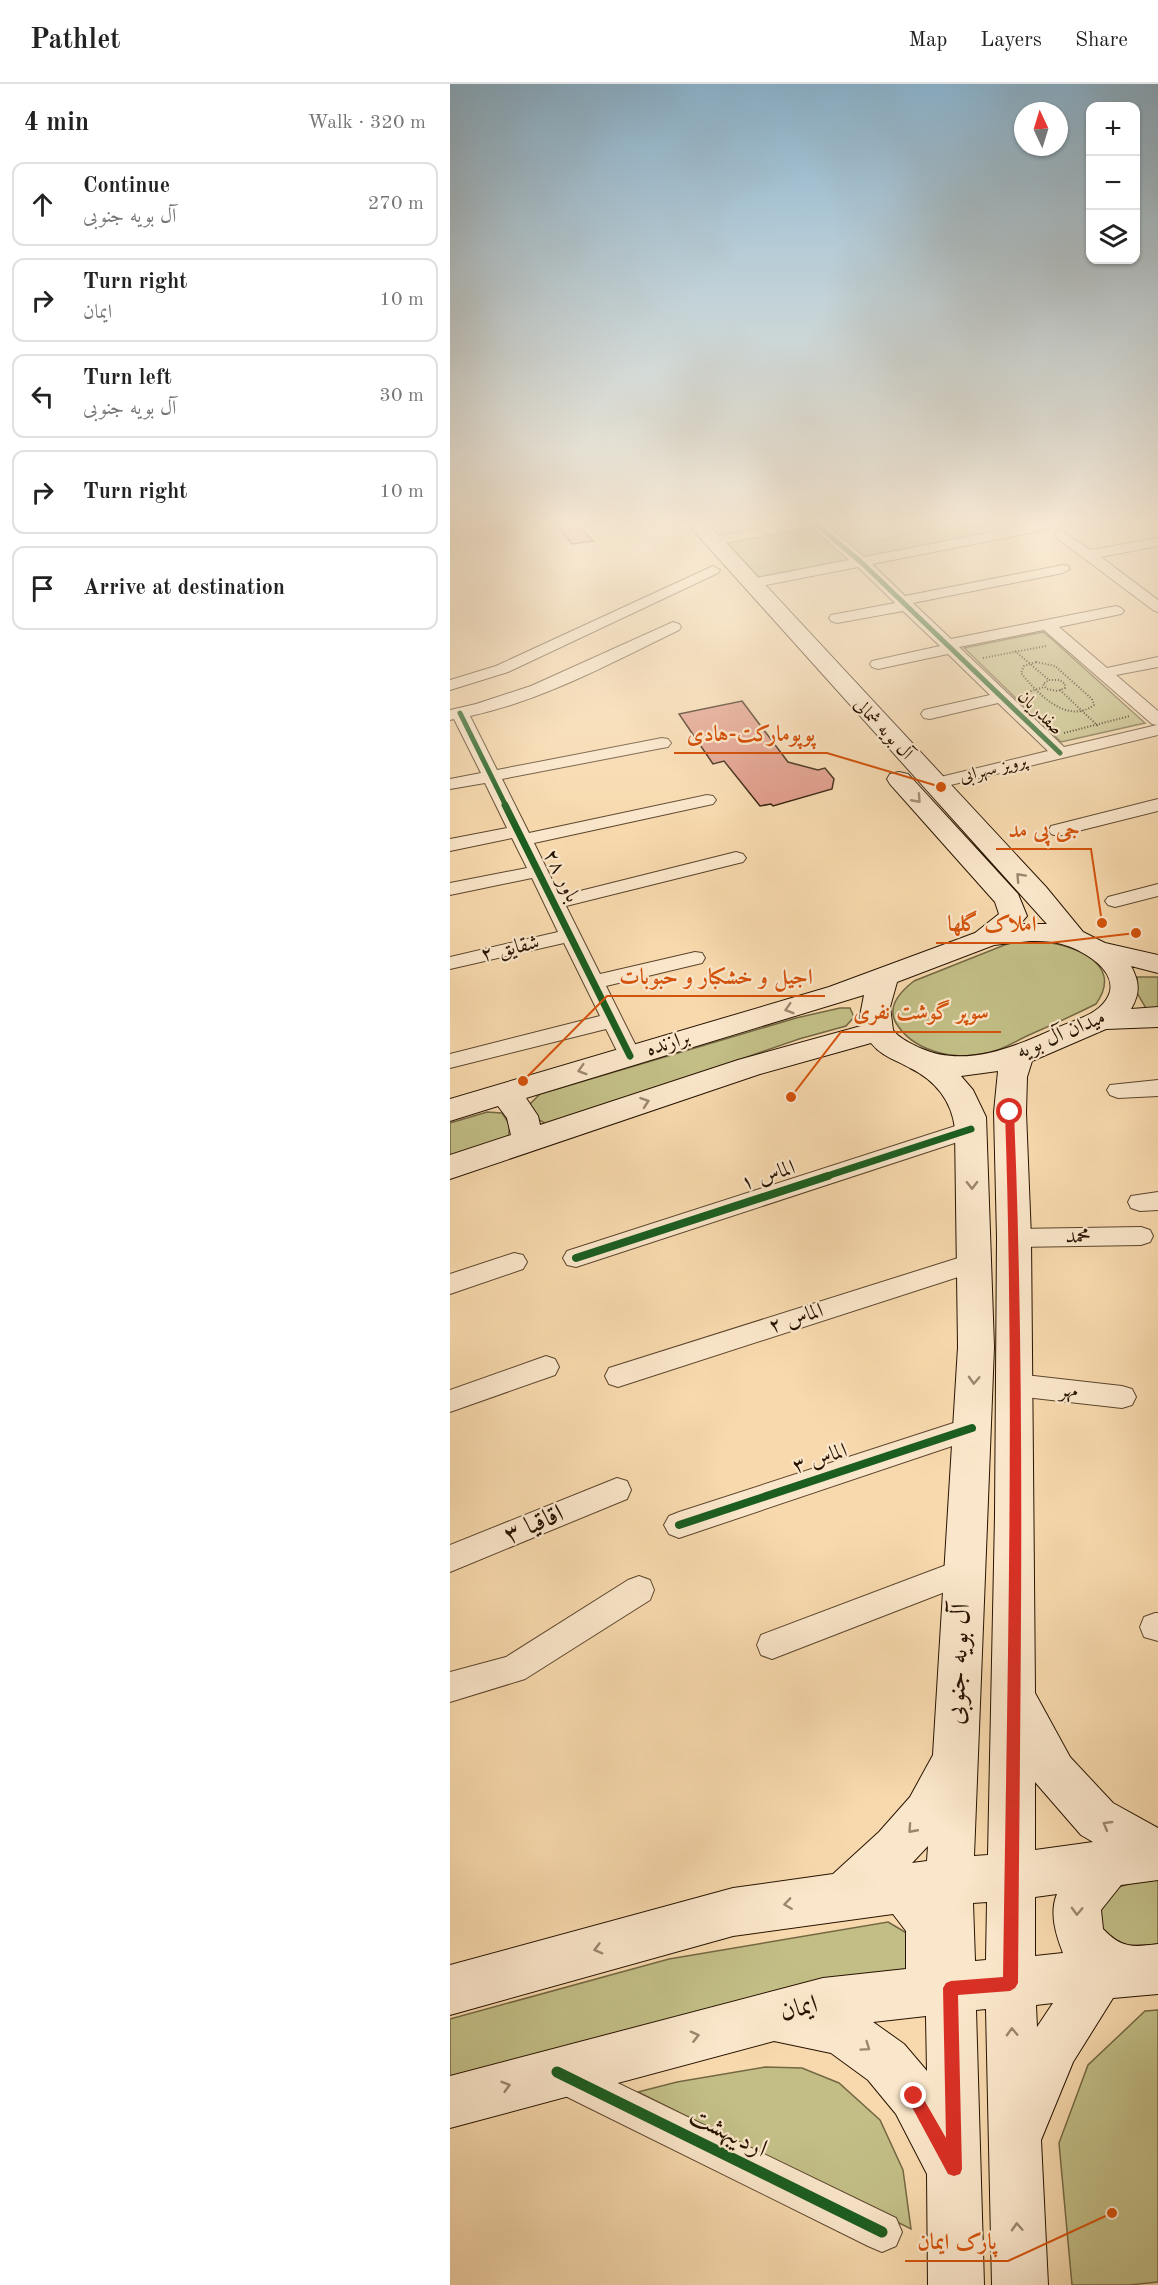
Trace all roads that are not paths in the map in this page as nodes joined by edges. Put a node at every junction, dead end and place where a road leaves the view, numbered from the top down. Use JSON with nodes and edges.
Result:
{"nodes":[{"id":1,"x":601,"y":623,"type":"edge"},
{"id":2,"x":759,"y":623,"type":"edge"},
{"id":3,"x":786,"y":623,"type":"edge"},
{"id":4,"x":924,"y":623,"type":"edge"},
{"id":5,"x":1058,"y":623,"type":"edge"},
{"id":6,"x":1047,"y":625,"type":"junction"},
{"id":7,"x":673,"y":627,"type":"dead end"},
{"id":8,"x":949,"y":647,"type":"junction"},
{"id":9,"x":786,"y":654,"type":"dead end"},
{"id":10,"x":1158,"y":662,"type":"edge"},
{"id":11,"x":878,"y":664,"type":"dead end"},
{"id":12,"x":831,"y":672,"type":"junction"},
{"id":13,"x":1104,"y":673,"type":"junction"},
{"id":14,"x":807,"y":676,"type":"dead end"},
{"id":15,"x":450,"y":685,"type":"edge"},
{"id":16,"x":1002,"y":697,"type":"junction"},
{"id":17,"x":455,"y":714,"type":"edge"},
{"id":18,"x":930,"y":714,"type":"dead end"},
{"id":19,"x":1153,"y":716,"type":"edge"},
{"id":20,"x":1158,"y":730,"type":"edge"},
{"id":21,"x":662,"y":743,"type":"dead end"},
{"id":22,"x":1060,"y":753,"type":"junction"},
{"id":23,"x":884,"y":762,"type":"dead end"},
{"id":24,"x":491,"y":776,"type":"junction"},
{"id":25,"x":450,"y":784,"type":"edge"},
{"id":26,"x":934,"y":784,"type":"junction"},
{"id":27,"x":707,"y":800,"type":"dead end"},
{"id":28,"x":1158,"y":805,"type":"edge"},
{"id":29,"x":1058,"y":830,"type":"dead end"},
{"id":30,"x":521,"y":836,"type":"junction"},
{"id":31,"x":450,"y":846,"type":"edge"},
{"id":32,"x":736,"y":858,"type":"dead end"},
{"id":33,"x":539,"y":871,"type":"junction"},
{"id":34,"x":450,"y":889,"type":"edge"},
{"id":35,"x":1158,"y":890,"type":"edge"},
{"id":36,"x":1115,"y":901,"type":"dead end"},
{"id":37,"x":554,"y":903,"type":"junction"},
{"id":38,"x":570,"y":935,"type":"junction"},
{"id":39,"x":1072,"y":938,"type":"junction"},
{"id":40,"x":985,"y":939,"type":"junction"},
{"id":41,"x":1100,"y":950,"type":"junction"},
{"id":42,"x":695,"y":958,"type":"dead end"},
{"id":43,"x":450,"y":963,"type":"edge"},
{"id":44,"x":1158,"y":964,"type":"edge"},
{"id":45,"x":885,"y":977,"type":"junction"},
{"id":46,"x":594,"y":982,"type":"junction"},
{"id":47,"x":1158,"y":1017,"type":"edge"},
{"id":48,"x":612,"y":1020,"type":"junction"},
{"id":49,"x":1102,"y":1020,"type":"junction"},
{"id":50,"x":878,"y":1031,"type":"junction"},
{"id":51,"x":1019,"y":1053,"type":"junction"},
{"id":52,"x":630,"y":1056,"type":"junction"},
{"id":53,"x":450,"y":1061,"type":"edge"},
{"id":54,"x":924,"y":1062,"type":"junction"},
{"id":55,"x":1158,"y":1088,"type":"edge"},
{"id":56,"x":1118,"y":1090,"type":"dead end"},
{"id":57,"x":505,"y":1093,"type":"junction"},
{"id":58,"x":450,"y":1110,"type":"edge"},
{"id":59,"x":971,"y":1129,"type":"junction"},
{"id":60,"x":529,"y":1141,"type":"junction"},
{"id":61,"x":450,"y":1167,"type":"edge"},
{"id":62,"x":1141,"y":1236,"type":"dead end"},
{"id":63,"x":1014,"y":1238,"type":"junction"},
{"id":64,"x":576,"y":1258,"type":"dead end"},
{"id":65,"x":514,"y":1262,"type":"dead end"},
{"id":66,"x":974,"y":1262,"type":"junction"},
{"id":67,"x":450,"y":1284,"type":"edge"},
{"id":68,"x":546,"y":1367,"type":"dead end"},
{"id":69,"x":618,"y":1376,"type":"dead end"},
{"id":70,"x":1015,"y":1385,"type":"junction"},
{"id":71,"x":1122,"y":1397,"type":"dead end"},
{"id":72,"x":450,"y":1401,"type":"edge"},
{"id":73,"x":972,"y":1428,"type":"junction"},
{"id":74,"x":617,"y":1490,"type":"dead end"},
{"id":75,"x":679,"y":1525,"type":"dead end"},
{"id":76,"x":450,"y":1559,"type":"edge"},
{"id":77,"x":965,"y":1571,"type":"junction"},
{"id":78,"x":639,"y":1590,"type":"dead end"},
{"id":79,"x":772,"y":1645,"type":"dead end"},
{"id":80,"x":450,"y":1687,"type":"edge"},
{"id":81,"x":1011,"y":1693,"type":"junction"},
{"id":82,"x":954,"y":1762,"type":"junction"},
{"id":83,"x":1158,"y":1856,"type":"edge"},
{"id":84,"x":1108,"y":1864,"type":"junction"},
{"id":85,"x":1013,"y":1876,"type":"junction"},
{"id":86,"x":949,"y":1882,"type":"junction"},
{"id":87,"x":902,"y":1889,"type":"junction"},
{"id":88,"x":845,"y":1896,"type":"junction"},
{"id":89,"x":1127,"y":1972,"type":"edge"},
{"id":90,"x":1010,"y":1983,"type":"junction"},
{"id":91,"x":450,"y":1990,"type":"edge"},
{"id":92,"x":931,"y":1990,"type":"junction"},
{"id":93,"x":772,"y":2016,"type":"junction"},
{"id":94,"x":557,"y":2072,"type":"junction"},
{"id":95,"x":450,"y":2102,"type":"edge"},
{"id":96,"x":1016,"y":2136,"type":"junction"},
{"id":97,"x":954,"y":2169,"type":"junction"},
{"id":98,"x":882,"y":2232,"type":"dead end"},
{"id":99,"x":956,"y":2285,"type":"edge"},
{"id":100,"x":1020,"y":2285,"type":"edge"}],
"edges":[{"from":1,"to":15,"type":"street"},
{"from":2,"to":9,"type":"main road"},
{"from":3,"to":12,"type":"main road","name":"آل بویه شمالی"},
{"from":4,"to":8,"type":"street","name":"صفدریان"},
{"from":5,"to":6,"type":"street"},
{"from":6,"to":8,"type":"street"},
{"from":6,"to":13,"type":"street"},
{"from":7,"to":17,"type":"street"},
{"from":8,"to":11,"type":"street"},
{"from":8,"to":16,"type":"street","name":"صفدریان"},
{"from":10,"to":13,"type":"street"},
{"from":12,"to":14,"type":"main road"},
{"from":12,"to":26,"type":"main road","name":"آل بویه شمالی"},
{"from":13,"to":19,"type":"street"},
{"from":16,"to":18,"type":"street"},
{"from":16,"to":22,"type":"street","name":"صفدریان"},
{"from":17,"to":24,"type":"street","name":"باور ۲۸"},
{"from":20,"to":22,"type":"street","name":"پرویز سهرابی"},
{"from":21,"to":24,"type":"street"},
{"from":22,"to":26,"type":"street","name":"پرویز سهرابی"},
{"from":23,"to":40,"type":"main road","name":"آل بویه شمالی","one_way":true},
{"from":24,"to":25,"type":"street"},
{"from":24,"to":30,"type":"street","name":"باور ۲۸"},
{"from":39,"to":26,"type":"main road","name":"آل بویه شمالی","one_way":true},
{"from":27,"to":30,"type":"street"},
{"from":28,"to":29,"type":"street"},
{"from":30,"to":31,"type":"street"},
{"from":30,"to":33,"type":"street","name":"باور ۲۸"},
{"from":32,"to":37,"type":"street"},
{"from":33,"to":34,"type":"street"},
{"from":33,"to":37,"type":"street","name":"باور ۲۸"},
{"from":35,"to":36,"type":"street"},
{"from":37,"to":38,"type":"street","name":"باور ۲۸"},
{"from":38,"to":43,"type":"street","name":"شقایق ۲"},
{"from":38,"to":46,"type":"street","name":"باور ۲۸"},
{"from":39,"to":40,"type":"main road","name":"میدان آل بویه"},
{"from":39,"to":41,"type":"main road","name":"میدان آل بویه"},
{"from":40,"to":45,"type":"main road","name":"میدان آل بویه"},
{"from":41,"to":44,"type":"main road"},
{"from":41,"to":49,"type":"main road","name":"میدان آل بویه"},
{"from":42,"to":46,"type":"street"},
{"from":45,"to":50,"type":"main road"},
{"from":45,"to":52,"type":"main road","name":"برازنده","one_way":true},
{"from":46,"to":48,"type":"street","name":"باور ۲۸"},
{"from":47,"to":49,"type":"main road"},
{"from":48,"to":52,"type":"street","name":"باور ۲۸"},
{"from":48,"to":53,"type":"street"},
{"from":49,"to":51,"type":"main road","name":"میدان آل بویه"},
{"from":50,"to":54,"type":"main road","name":"میدان آل بویه"},
{"from":60,"to":50,"type":"main road","one_way":true},
{"from":51,"to":54,"type":"main road","name":"میدان آل بویه"},
{"from":51,"to":63,"type":"main road"},
{"from":52,"to":57,"type":"main road","name":"برازنده","one_way":true},
{"from":54,"to":59,"type":"main road","name":"آل بویه جنوبی"},
{"from":55,"to":56,"type":"street"},
{"from":57,"to":58,"type":"main road","name":"برازنده"},
{"from":57,"to":60,"type":"main road"},
{"from":59,"to":64,"type":"street","name":"الماس ۱"},
{"from":59,"to":66,"type":"main road","name":"آل بویه جنوبی","one_way":true},
{"from":60,"to":61,"type":"main road"},
{"from":62,"to":63,"type":"street","name":"محمد"},
{"from":63,"to":70,"type":"main road"},
{"from":65,"to":67,"type":"street"},
{"from":66,"to":69,"type":"street","name":"الماس ۲"},
{"from":66,"to":73,"type":"main road","name":"آل بویه جنوبی","one_way":true},
{"from":68,"to":72,"type":"street"},
{"from":70,"to":71,"type":"street","name":"مهر"},
{"from":70,"to":81,"type":"main road"},
{"from":73,"to":75,"type":"street","name":"الماس ۳"},
{"from":73,"to":77,"type":"main road","name":"آل بویه جنوبی"},
{"from":74,"to":76,"type":"street","name":"اقاقیا ۳"},
{"from":77,"to":79,"type":"street"},
{"from":77,"to":82,"type":"main road","name":"آل بویه جنوبی"},
{"from":78,"to":80,"type":"street"},
{"from":83,"to":81,"type":"main road","one_way":true},
{"from":81,"to":85,"type":"main road"},
{"from":82,"to":86,"type":"main road","name":"آل بویه جنوبی"},
{"from":82,"to":88,"type":"main road","one_way":true},
{"from":83,"to":84,"type":"main road"},
{"from":84,"to":85,"type":"main road"},
{"from":84,"to":89,"type":"main road","one_way":true},
{"from":85,"to":86,"type":"main road"},
{"from":85,"to":90,"type":"main road"},
{"from":86,"to":87,"type":"main road"},
{"from":86,"to":92,"type":"main road","name":"آل بویه جنوبی"},
{"from":87,"to":88,"type":"main road"},
{"from":87,"to":92,"type":"main road"},
{"from":88,"to":91,"type":"main road","one_way":true},
{"from":89,"to":90,"type":"main road","name":"ایمان"},
{"from":89,"to":96,"type":"main road"},
{"from":90,"to":92,"type":"main road","name":"ایمان"},
{"from":96,"to":90,"type":"main road","one_way":true},
{"from":92,"to":93,"type":"main road","name":"ایمان"},
{"from":92,"to":97,"type":"main road","name":"آل بویه جنوبی"},
{"from":94,"to":93,"type":"main road","name":"ایمان","one_way":true},
{"from":93,"to":97,"type":"main road","one_way":true},
{"from":95,"to":94,"type":"main road","name":"ایمان","one_way":true},
{"from":94,"to":98,"type":"street","name":"اردیبهشت"},
{"from":100,"to":96,"type":"main road","one_way":true},
{"from":97,"to":99,"type":"main road","name":"آل بویه جنوبی"}]}
